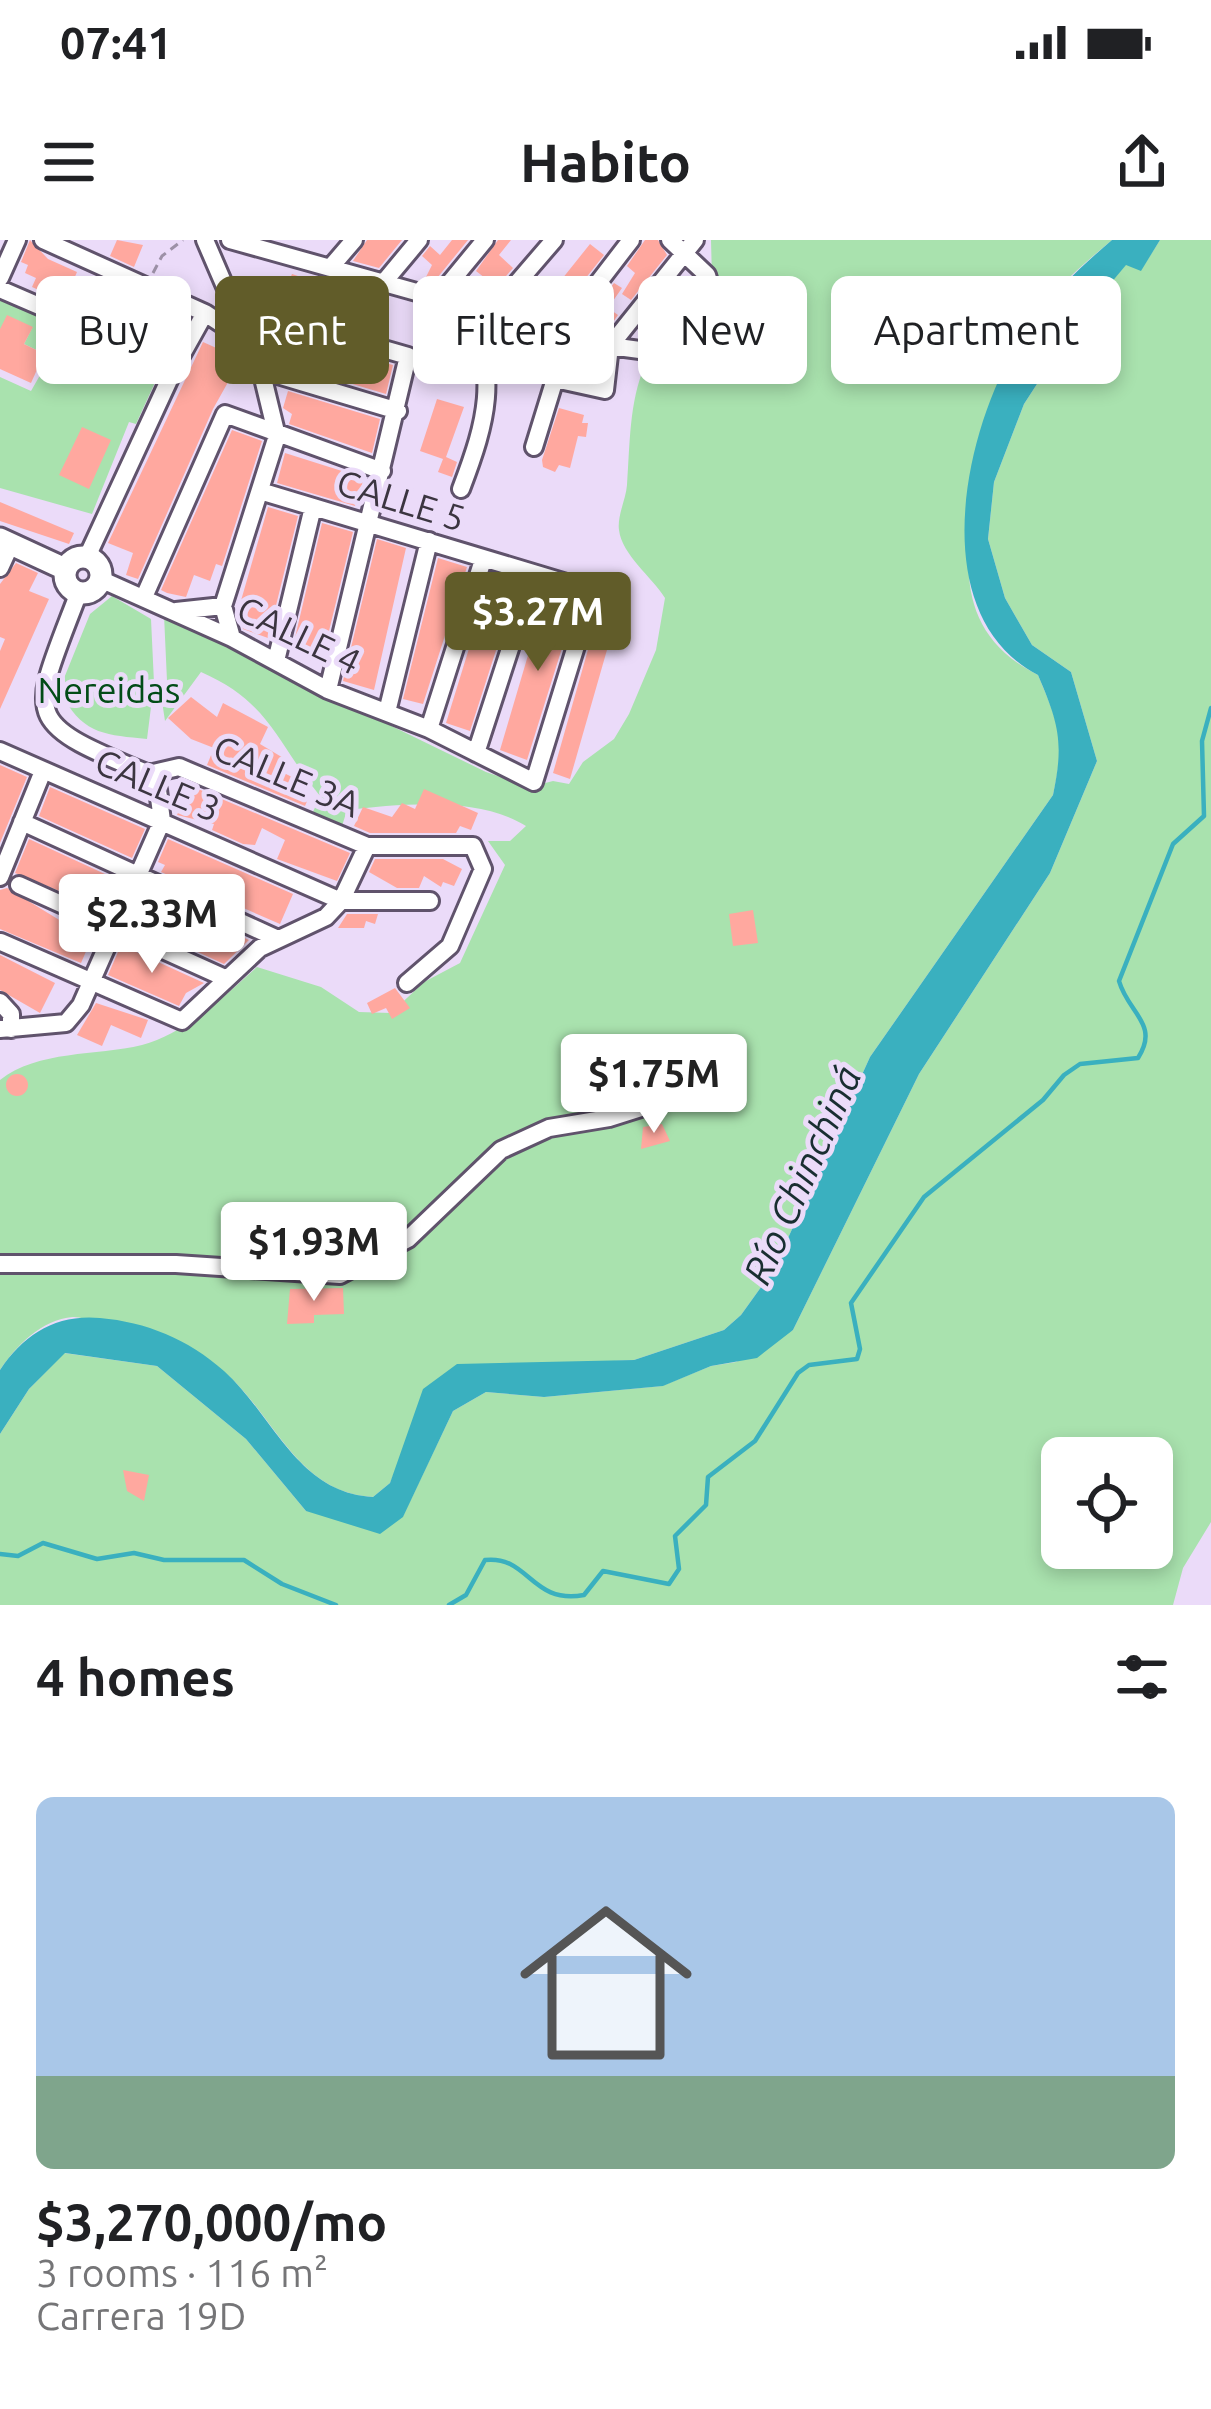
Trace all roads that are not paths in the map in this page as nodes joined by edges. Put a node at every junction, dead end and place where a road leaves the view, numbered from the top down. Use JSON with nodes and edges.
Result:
{"nodes":[{"id":1,"x":16,"y":240,"type":"edge"},
{"id":2,"x":43,"y":240,"type":"edge"},
{"id":3,"x":205,"y":240,"type":"edge"},
{"id":4,"x":230,"y":240,"type":"edge"},
{"id":5,"x":354,"y":240,"type":"edge"},
{"id":6,"x":419,"y":240,"type":"edge"},
{"id":7,"x":485,"y":240,"type":"edge"},
{"id":8,"x":554,"y":240,"type":"edge"},
{"id":9,"x":631,"y":240,"type":"edge"},
{"id":10,"x":670,"y":240,"type":"edge"},
{"id":11,"x":277,"y":246,"type":"edge"},
{"id":12,"x":690,"y":246,"type":"edge"},
{"id":13,"x":330,"y":268,"type":"junction"},
{"id":14,"x":221,"y":276,"type":"edge"},
{"id":15,"x":361,"y":276,"type":"edge"},
{"id":16,"x":389,"y":276,"type":"edge"},
{"id":17,"x":455,"y":276,"type":"edge"},
{"id":18,"x":523,"y":276,"type":"edge"},
{"id":19,"x":603,"y":276,"type":"edge"},
{"id":20,"x":0,"y":278,"type":"edge"},
{"id":21,"x":0,"y":289,"type":"edge"},
{"id":22,"x":36,"y":305,"type":"edge"},
{"id":23,"x":205,"y":314,"type":"junction"},
{"id":24,"x":215,"y":321,"type":"edge"},
{"id":25,"x":191,"y":339,"type":"edge"},
{"id":26,"x":614,"y":341,"type":"edge"},
{"id":27,"x":614,"y":347,"type":"edge"},
{"id":28,"x":389,"y":351,"type":"edge"},
{"id":29,"x":167,"y":384,"type":"edge"},
{"id":30,"x":264,"y":384,"type":"edge"},
{"id":31,"x":309,"y":384,"type":"edge"},
{"id":32,"x":489,"y":384,"type":"edge"},
{"id":33,"x":553,"y":384,"type":"edge"},
{"id":34,"x":578,"y":384,"type":"edge"},
{"id":35,"x":606,"y":384,"type":"edge"},
{"id":36,"x":398,"y":410,"type":"junction"},
{"id":37,"x":277,"y":436,"type":"junction"},
{"id":38,"x":534,"y":447,"type":"dead end"},
{"id":39,"x":382,"y":471,"type":"junction"},
{"id":40,"x":461,"y":489,"type":"dead end"},
{"id":41,"x":260,"y":491,"type":"junction"},
{"id":42,"x":313,"y":507,"type":"junction"},
{"id":43,"x":367,"y":523,"type":"junction"},
{"id":44,"x":5,"y":542,"type":"edge"},
{"id":45,"x":429,"y":542,"type":"junction"},
{"id":46,"x":87,"y":557,"type":"junction"},
{"id":47,"x":483,"y":560,"type":"junction"},
{"id":48,"x":0,"y":568,"type":"edge"},
{"id":49,"x":65,"y":569,"type":"junction"},
{"id":50,"x":534,"y":575,"type":"junction"},
{"id":51,"x":100,"y":579,"type":"junction"},
{"id":52,"x":79,"y":592,"type":"junction"},
{"id":53,"x":144,"y":597,"type":"junction"},
{"id":54,"x":223,"y":606,"type":"junction"},
{"id":55,"x":175,"y":611,"type":"junction"},
{"id":56,"x":232,"y":638,"type":"junction"},
{"id":57,"x":276,"y":662,"type":"junction"},
{"id":58,"x":328,"y":690,"type":"junction"},
{"id":59,"x":387,"y":712,"type":"junction"},
{"id":60,"x":429,"y":729,"type":"junction"},
{"id":61,"x":0,"y":752,"type":"edge"},
{"id":62,"x":476,"y":753,"type":"junction"},
{"id":63,"x":44,"y":771,"type":"junction"},
{"id":64,"x":149,"y":774,"type":"junction"},
{"id":65,"x":534,"y":782,"type":"joint"},
{"id":66,"x":162,"y":821,"type":"junction"},
{"id":67,"x":22,"y":822,"type":"junction"},
{"id":68,"x":367,"y":846,"type":"junction"},
{"id":69,"x":139,"y":874,"type":"junction"},
{"id":70,"x":0,"y":877,"type":"edge"},
{"id":71,"x":20,"y":885,"type":"dead end"},
{"id":72,"x":341,"y":901,"type":"junction"},
{"id":73,"x":430,"y":901,"type":"dead end"},
{"id":74,"x":115,"y":929,"type":"junction"},
{"id":75,"x":278,"y":939,"type":"junction"},
{"id":76,"x":2,"y":942,"type":"edge"},
{"id":77,"x":225,"y":978,"type":"junction"},
{"id":78,"x":90,"y":981,"type":"junction"},
{"id":79,"x":407,"y":983,"type":"dead end"},
{"id":80,"x":0,"y":1002,"type":"edge"},
{"id":81,"x":5,"y":1029,"type":"edge"},
{"id":82,"x":688,"y":1093,"type":"dead end"},
{"id":83,"x":0,"y":1264,"type":"edge"}],
"edges":[{"from":1,"to":20,"type":"street"},
{"from":2,"to":23,"type":"street"},
{"from":3,"to":14,"type":"street"},
{"from":4,"to":11,"type":"street"},
{"from":5,"to":13,"type":"street"},
{"from":6,"to":16,"type":"street"},
{"from":7,"to":17,"type":"street"},
{"from":8,"to":18,"type":"street"},
{"from":9,"to":19,"type":"street"},
{"from":10,"to":12,"type":"street"},
{"from":11,"to":13,"type":"street"},
{"from":12,"to":26,"type":"street"},
{"from":12,"to":27,"type":"street"},
{"from":13,"to":15,"type":"street"},
{"from":21,"to":22,"type":"street"},
{"from":23,"to":24,"type":"street"},
{"from":23,"to":25,"type":"street"},
{"from":28,"to":36,"type":"street"},
{"from":29,"to":46,"type":"street"},
{"from":30,"to":37,"type":"street"},
{"from":31,"to":36,"type":"street"},
{"from":32,"to":40,"type":"street"},
{"from":33,"to":38,"type":"street"},
{"from":34,"to":35,"type":"street"},
{"from":36,"to":39,"type":"street"},
{"from":37,"to":39,"type":"street"},
{"from":37,"to":41,"type":"street"},
{"from":37,"to":53,"type":"street"},
{"from":39,"to":43,"type":"street"},
{"from":41,"to":42,"type":"street","name":"CALLE 5"},
{"from":41,"to":54,"type":"street"},
{"from":42,"to":43,"type":"street","name":"CALLE 5"},
{"from":42,"to":57,"type":"street"},
{"from":43,"to":45,"type":"street","name":"CALLE 5"},
{"from":43,"to":58,"type":"street"},
{"from":44,"to":48,"type":"street"},
{"from":44,"to":49,"type":"main road"},
{"from":45,"to":47,"type":"street","name":"CALLE 5"},
{"from":45,"to":59,"type":"street"},
{"from":46,"to":49,"type":"main road"},
{"from":46,"to":51,"type":"main road"},
{"from":47,"to":50,"type":"street","name":"CALLE 5"},
{"from":47,"to":60,"type":"street"},
{"from":49,"to":52,"type":"main road"},
{"from":50,"to":62,"type":"street"},
{"from":50,"to":65,"type":"street","name":"CALLE 5"},
{"from":51,"to":52,"type":"main road"},
{"from":51,"to":53,"type":"street","name":"CALLE 4"},
{"from":52,"to":64,"type":"street","name":"CALLE 3A"},
{"from":53,"to":55,"type":"street","name":"CALLE 4"},
{"from":54,"to":55,"type":"street"},
{"from":54,"to":56,"type":"street"},
{"from":55,"to":56,"type":"street","name":"CALLE 4"},
{"from":56,"to":57,"type":"street","name":"CALLE 4"},
{"from":57,"to":58,"type":"street","name":"CALLE 4"},
{"from":58,"to":59,"type":"street","name":"CALLE 4"},
{"from":59,"to":60,"type":"street","name":"CALLE 4"},
{"from":60,"to":62,"type":"street","name":"CALLE 4"},
{"from":61,"to":63,"type":"street","name":"CALLE 3"},
{"from":62,"to":65,"type":"street","name":"CALLE 4"},
{"from":63,"to":66,"type":"street","name":"CALLE 3"},
{"from":63,"to":67,"type":"street"},
{"from":64,"to":66,"type":"street"},
{"from":64,"to":68,"type":"street","name":"CALLE 3A"},
{"from":66,"to":69,"type":"street"},
{"from":66,"to":72,"type":"street","name":"CALLE 3"},
{"from":67,"to":69,"type":"street"},
{"from":67,"to":70,"type":"street"},
{"from":68,"to":72,"type":"street"},
{"from":68,"to":79,"type":"street","name":"CALLE 3A"},
{"from":69,"to":74,"type":"street"},
{"from":69,"to":75,"type":"street"},
{"from":71,"to":74,"type":"street"},
{"from":72,"to":73,"type":"street","name":"CALLE 3"},
{"from":72,"to":75,"type":"street"},
{"from":74,"to":77,"type":"street"},
{"from":74,"to":78,"type":"street"},
{"from":75,"to":77,"type":"street"},
{"from":76,"to":78,"type":"street"},
{"from":77,"to":78,"type":"street"},
{"from":78,"to":81,"type":"street"},
{"from":80,"to":81,"type":"street"},
{"from":82,"to":83,"type":"street"}]}
